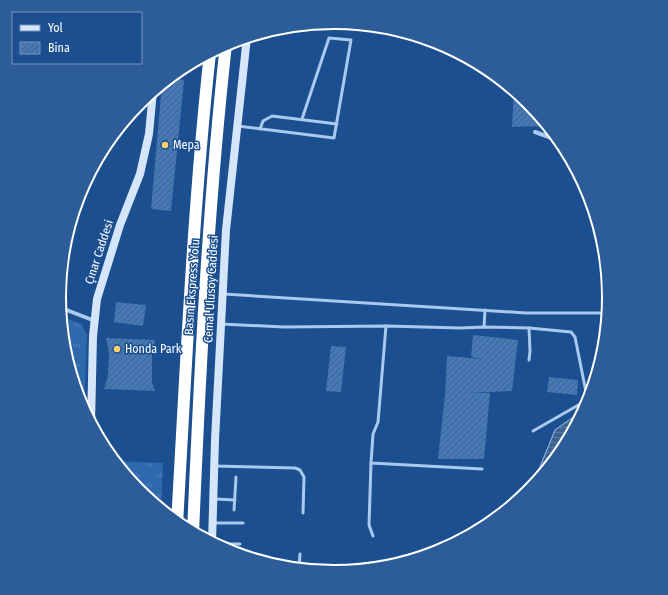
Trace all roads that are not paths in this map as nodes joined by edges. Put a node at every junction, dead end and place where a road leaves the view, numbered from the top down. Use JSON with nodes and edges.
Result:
{"nodes":[{"id":1,"x":246,"y":44,"type":"edge"},
{"id":2,"x":225,"y":52,"type":"edge"},
{"id":3,"x":209,"y":60,"type":"edge"},
{"id":4,"x":152,"y":101,"type":"edge"},
{"id":5,"x":302,"y":119,"type":"junction"},
{"id":6,"x":336,"y":124,"type":"junction"},
{"id":7,"x":237,"y":126,"type":"junction"},
{"id":8,"x":260,"y":129,"type":"junction"},
{"id":9,"x":535,"y":132,"type":"dead end"},
{"id":10,"x":549,"y":137,"type":"edge"},
{"id":11,"x":223,"y":293,"type":"junction"},
{"id":12,"x":66,"y":310,"type":"edge"},
{"id":13,"x":485,"y":310,"type":"junction"},
{"id":14,"x":602,"y":313,"type":"edge"},
{"id":15,"x":95,"y":321,"type":"junction"},
{"id":16,"x":221,"y":324,"type":"junction"},
{"id":17,"x":386,"y":326,"type":"junction"},
{"id":18,"x":484,"y":327,"type":"junction"},
{"id":19,"x":529,"y":328,"type":"junction"},
{"id":20,"x":529,"y":360,"type":"dead end"},
{"id":21,"x":586,"y":390,"type":"edge"},
{"id":22,"x":580,"y":404,"type":"edge"},
{"id":23,"x":91,"y":412,"type":"edge"},
{"id":24,"x":533,"y":431,"type":"dead end"},
{"id":25,"x":371,"y":463,"type":"junction"},
{"id":26,"x":214,"y":466,"type":"junction"},
{"id":27,"x":482,"y":469,"type":"dead end"},
{"id":28,"x":236,"y":477,"type":"dead end"},
{"id":29,"x":213,"y":499,"type":"junction"},
{"id":30,"x":235,"y":500,"type":"junction"},
{"id":31,"x":234,"y":510,"type":"dead end"},
{"id":32,"x":303,"y":513,"type":"dead end"},
{"id":33,"x":178,"y":516,"type":"edge"},
{"id":34,"x":212,"y":522,"type":"junction"},
{"id":35,"x":243,"y":523,"type":"dead end"},
{"id":36,"x":193,"y":526,"type":"edge"},
{"id":37,"x":212,"y":536,"type":"edge"},
{"id":38,"x":373,"y":536,"type":"dead end"},
{"id":39,"x":226,"y":544,"type":"edge"},
{"id":40,"x":240,"y":544,"type":"dead end"},
{"id":41,"x":300,"y":554,"type":"dead end"},
{"id":42,"x":299,"y":564,"type":"edge"}],
"edges":[{"from":1,"to":7,"type":"main road","name":"Cemal Ulusoy Caddesi"},
{"from":2,"to":36,"type":"highway","name":"Basın Ekspress Yolu"},
{"from":3,"to":33,"type":"highway","name":"Basın Ekspress Yolu"},
{"from":4,"to":15,"type":"main road","name":"Çınar Caddesi"},
{"from":5,"to":6,"type":"lane"},
{"from":5,"to":6,"type":"lane"},
{"from":5,"to":8,"type":"lane"},
{"from":6,"to":8,"type":"lane"},
{"from":7,"to":8,"type":"lane"},
{"from":7,"to":11,"type":"main road","name":"Cemal Ulusoy Caddesi"},
{"from":9,"to":10,"type":"street"},
{"from":11,"to":13,"type":"lane"},
{"from":11,"to":16,"type":"main road","name":"Cemal Ulusoy Caddesi"},
{"from":12,"to":15,"type":"street"},
{"from":13,"to":14,"type":"lane"},
{"from":13,"to":18,"type":"lane"},
{"from":15,"to":23,"type":"main road","name":"Çınar Caddesi"},
{"from":16,"to":17,"type":"lane"},
{"from":16,"to":26,"type":"main road","name":"Cemal Ulusoy Caddesi"},
{"from":17,"to":18,"type":"lane"},
{"from":17,"to":25,"type":"lane"},
{"from":18,"to":19,"type":"lane"},
{"from":19,"to":20,"type":"lane"},
{"from":19,"to":21,"type":"lane"},
{"from":22,"to":24,"type":"lane"},
{"from":25,"to":27,"type":"lane"},
{"from":25,"to":38,"type":"lane"},
{"from":26,"to":29,"type":"main road","name":"Cemal Ulusoy Caddesi"},
{"from":26,"to":32,"type":"lane"},
{"from":28,"to":30,"type":"lane"},
{"from":29,"to":30,"type":"lane"},
{"from":29,"to":34,"type":"main road","name":"Cemal Ulusoy Caddesi"},
{"from":30,"to":31,"type":"lane"},
{"from":34,"to":35,"type":"lane"},
{"from":34,"to":37,"type":"main road","name":"Cemal Ulusoy Caddesi"},
{"from":39,"to":40,"type":"lane"},
{"from":41,"to":42,"type":"lane"}]}
